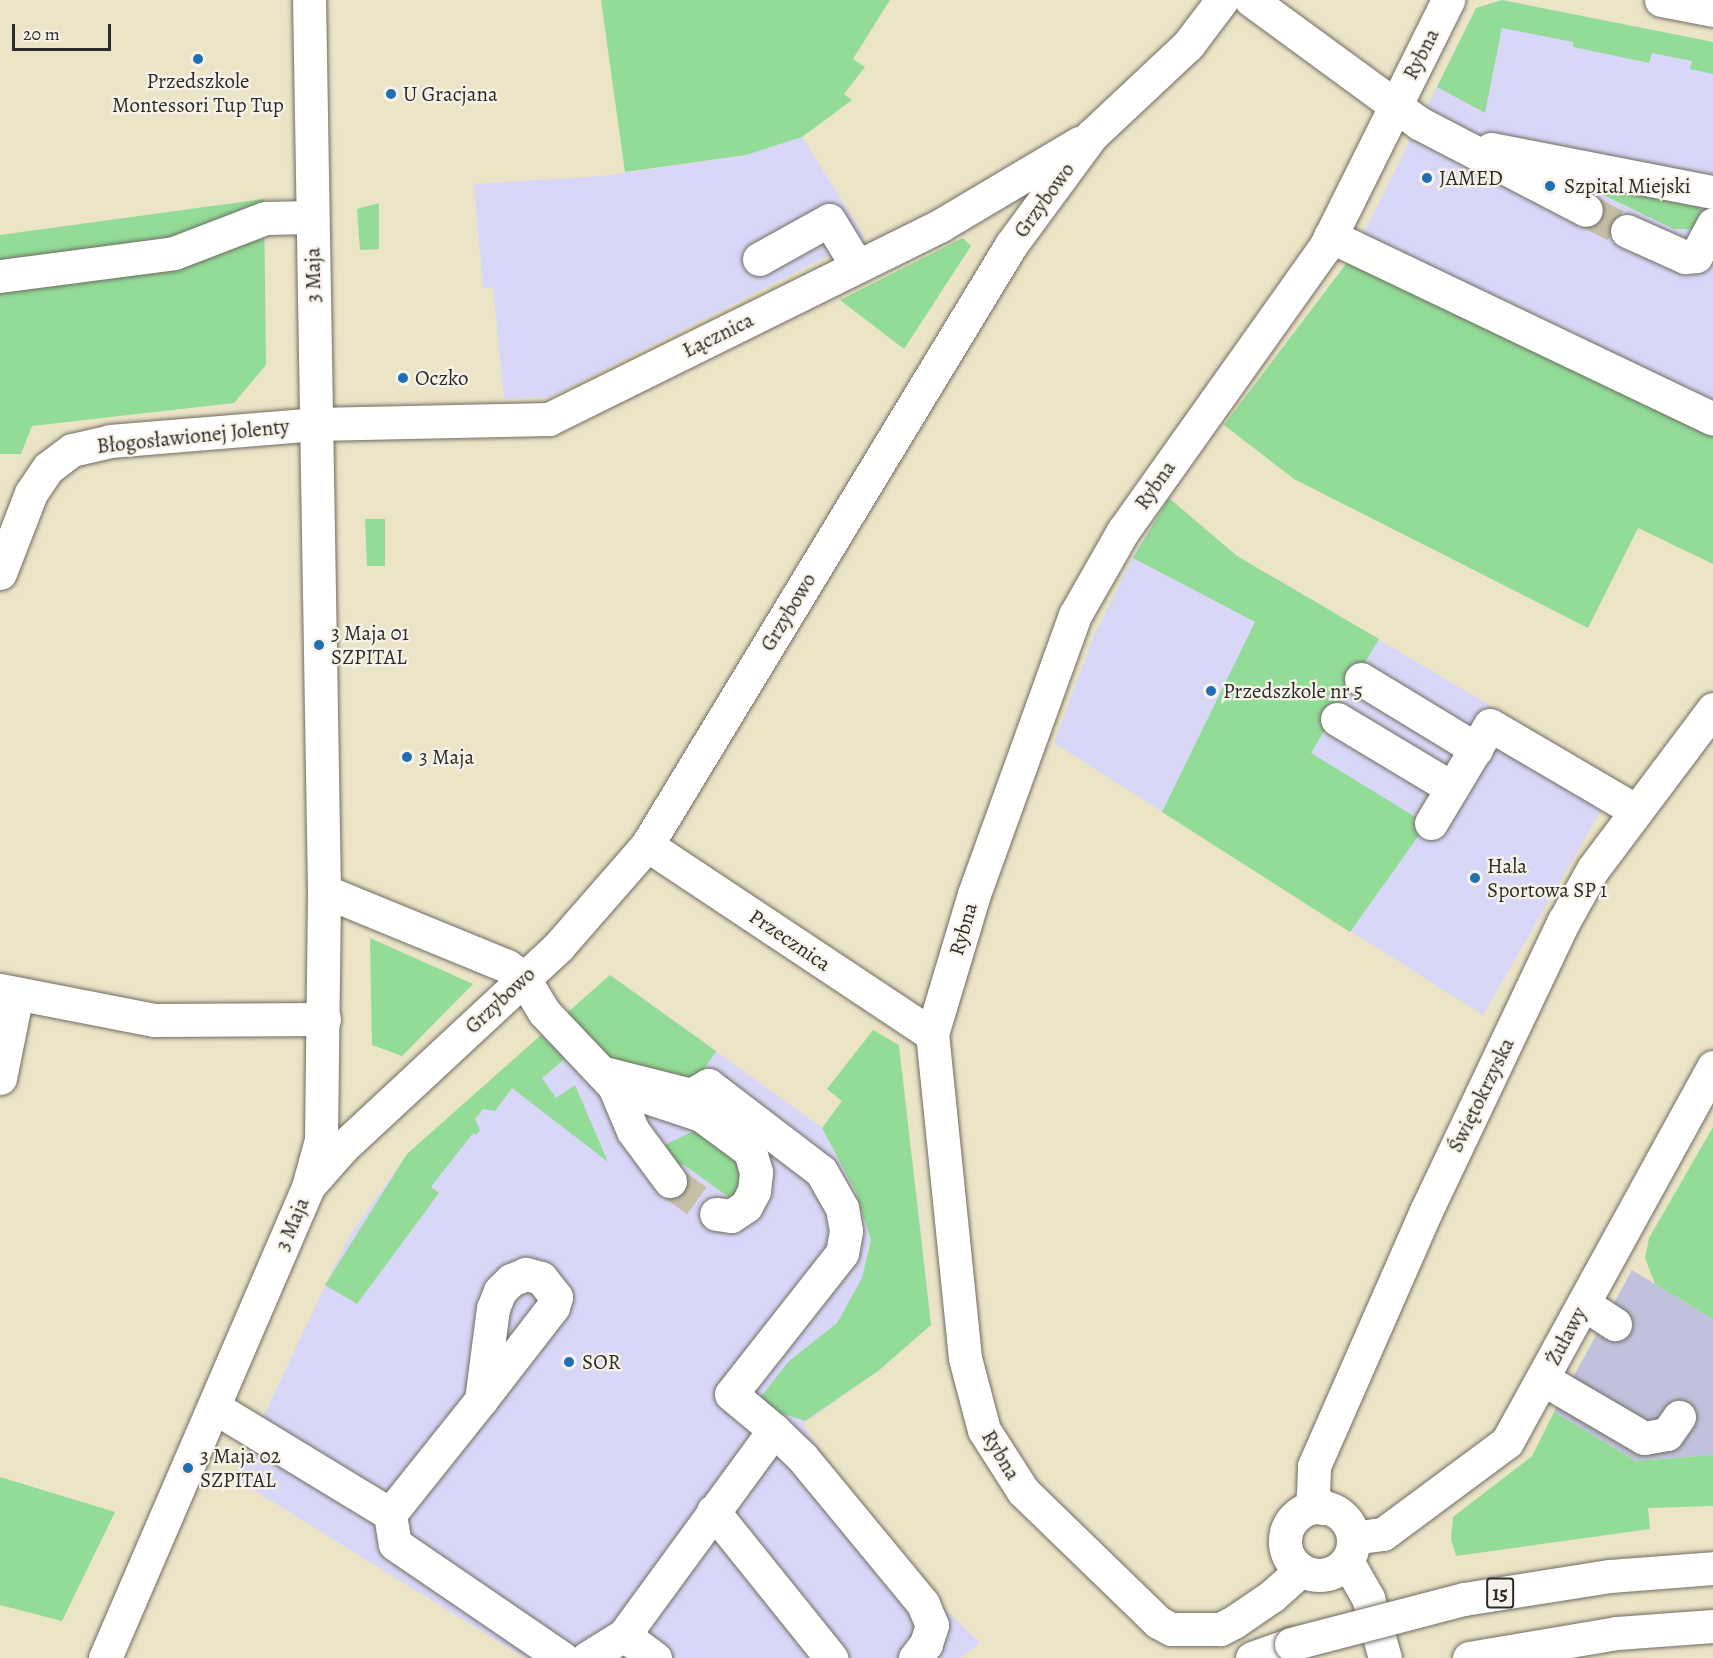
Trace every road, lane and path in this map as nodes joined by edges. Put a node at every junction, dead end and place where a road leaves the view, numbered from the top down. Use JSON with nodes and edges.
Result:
{"nodes":[{"id":1,"x":309,"y":0,"type":"edge"},
{"id":2,"x":1222,"y":0,"type":"edge"},
{"id":3,"x":1251,"y":0,"type":"edge"},
{"id":4,"x":1448,"y":0,"type":"edge"},
{"id":5,"x":1661,"y":0,"type":"edge"},
{"id":6,"x":1713,"y":10,"type":"edge"},
{"id":7,"x":1393,"y":107,"type":"junction"},
{"id":8,"x":1091,"y":136,"type":"junction"},
{"id":9,"x":1456,"y":142,"type":"junction"},
{"id":10,"x":1713,"y":192,"type":"edge"},
{"id":11,"x":1586,"y":210,"type":"tunnel mouth"},
{"id":12,"x":312,"y":217,"type":"junction"},
{"id":13,"x":1713,"y":224,"type":"edge"},
{"id":14,"x":1627,"y":231,"type":"tunnel mouth"},
{"id":15,"x":1330,"y":236,"type":"junction"},
{"id":16,"x":759,"y":259,"type":"dead end"},
{"id":17,"x":857,"y":266,"type":"junction"},
{"id":18,"x":0,"y":276,"type":"edge"},
{"id":19,"x":1713,"y":419,"type":"edge"},
{"id":20,"x":315,"y":424,"type":"junction"},
{"id":21,"x":0,"y":573,"type":"edge"},
{"id":22,"x":1361,"y":679,"type":"dead end"},
{"id":23,"x":1713,"y":709,"type":"edge"},
{"id":24,"x":1337,"y":719,"type":"dead end"},
{"id":25,"x":1476,"y":749,"type":"junction"},
{"id":26,"x":1452,"y":788,"type":"junction"},
{"id":27,"x":1635,"y":810,"type":"junction"},
{"id":28,"x":1431,"y":823,"type":"dead end"},
{"id":29,"x":647,"y":845,"type":"junction"},
{"id":30,"x":324,"y":891,"type":"junction"},
{"id":31,"x":523,"y":976,"type":"junction"},
{"id":32,"x":9,"y":992,"type":"edge"},
{"id":33,"x":324,"y":1019,"type":"junction"},
{"id":34,"x":932,"y":1034,"type":"junction"},
{"id":35,"x":1713,"y":1067,"type":"edge"},
{"id":36,"x":0,"y":1078,"type":"edge"},
{"id":37,"x":609,"y":1079,"type":"junction"},
{"id":38,"x":670,"y":1181,"type":"tunnel mouth"},
{"id":39,"x":308,"y":1187,"type":"junction"},
{"id":40,"x":716,"y":1214,"type":"dead end"},
{"id":41,"x":1584,"y":1304,"type":"junction"},
{"id":42,"x":1615,"y":1324,"type":"dead end"},
{"id":43,"x":1543,"y":1378,"type":"junction"},
{"id":44,"x":481,"y":1400,"type":"dead end"},
{"id":45,"x":214,"y":1407,"type":"junction"},
{"id":46,"x":1679,"y":1417,"type":"dead end"},
{"id":47,"x":774,"y":1430,"type":"junction"},
{"id":48,"x":1323,"y":1508,"type":"junction"},
{"id":49,"x":713,"y":1511,"type":"junction"},
{"id":50,"x":390,"y":1514,"type":"junction"},
{"id":51,"x":1350,"y":1550,"type":"junction"},
{"id":52,"x":1713,"y":1568,"type":"edge"},
{"id":53,"x":1301,"y":1570,"type":"junction"},
{"id":54,"x":1713,"y":1626,"type":"edge"},
{"id":55,"x":624,"y":1635,"type":"junction"},
{"id":56,"x":105,"y":1658,"type":"edge"},
{"id":57,"x":562,"y":1658,"type":"edge"},
{"id":58,"x":587,"y":1658,"type":"edge"},
{"id":59,"x":655,"y":1658,"type":"edge"},
{"id":60,"x":831,"y":1658,"type":"edge"},
{"id":61,"x":915,"y":1658,"type":"edge"},
{"id":62,"x":1252,"y":1658,"type":"edge"},
{"id":63,"x":1384,"y":1658,"type":"edge"},
{"id":64,"x":1469,"y":1658,"type":"edge"}],
"edges":[{"from":1,"to":12,"type":"street","name":"3 Maja"},
{"from":2,"to":8,"type":"street","name":"Grzybowo"},
{"from":3,"to":7,"type":"street","name":"Rybna"},
{"from":4,"to":7,"type":"street","name":"Rybna"},
{"from":5,"to":6,"type":"street"},
{"from":7,"to":9,"type":"street"},
{"from":7,"to":15,"type":"street","name":"Rybna"},
{"from":8,"to":17,"type":"street","name":"Łącznica"},
{"from":8,"to":29,"type":"street","name":"Grzybowo"},
{"from":9,"to":10,"type":"street"},
{"from":9,"to":11,"type":"street"},
{"from":12,"to":18,"type":"street"},
{"from":12,"to":20,"type":"street","name":"3 Maja"},
{"from":13,"to":14,"type":"street"},
{"from":15,"to":19,"type":"street"},
{"from":15,"to":34,"type":"street","name":"Rybna"},
{"from":16,"to":17,"type":"street"},
{"from":17,"to":20,"type":"street","name":"Łącznica"},
{"from":20,"to":21,"type":"street","name":"Błogosławionej Jolenty"},
{"from":20,"to":30,"type":"street","name":"3 Maja"},
{"from":22,"to":25,"type":"street"},
{"from":23,"to":27,"type":"street","name":"Świętokrzyska"},
{"from":24,"to":26,"type":"street"},
{"from":25,"to":26,"type":"street"},
{"from":25,"to":27,"type":"street"},
{"from":26,"to":28,"type":"street"},
{"from":27,"to":48,"type":"street","name":"Świętokrzyska"},
{"from":29,"to":31,"type":"street","name":"Grzybowo"},
{"from":29,"to":34,"type":"street","name":"Przecznica"},
{"from":30,"to":31,"type":"street"},
{"from":30,"to":33,"type":"street","name":"3 Maja"},
{"from":31,"to":37,"type":"street"},
{"from":31,"to":39,"type":"street","name":"Grzybowo"},
{"from":32,"to":33,"type":"street"},
{"from":32,"to":36,"type":"street"},
{"from":33,"to":39,"type":"street","name":"3 Maja"},
{"from":34,"to":53,"type":"street","name":"Rybna"},
{"from":35,"to":41,"type":"street","name":"Żuławy"},
{"from":37,"to":38,"type":"street"},
{"from":37,"to":40,"type":"street"},
{"from":37,"to":47,"type":"street"},
{"from":39,"to":45,"type":"street","name":"3 Maja"},
{"from":41,"to":42,"type":"street"},
{"from":41,"to":43,"type":"street","name":"Żuławy"},
{"from":43,"to":46,"type":"street"},
{"from":43,"to":51,"type":"street","name":"Żuławy"},
{"from":44,"to":50,"type":"street"},
{"from":45,"to":50,"type":"street"},
{"from":45,"to":56,"type":"street","name":"3 Maja"},
{"from":47,"to":49,"type":"street"},
{"from":47,"to":61,"type":"street"},
{"from":48,"to":51,"type":"street"},
{"from":48,"to":53,"type":"street"},
{"from":49,"to":55,"type":"street"},
{"from":49,"to":60,"type":"street"},
{"from":50,"to":57,"type":"street"},
{"from":51,"to":53,"type":"street"},
{"from":51,"to":63,"type":"street"},
{"from":52,"to":62,"type":"street","number":"15","bridge":true},
{"from":54,"to":64,"type":"street"},
{"from":55,"to":58,"type":"street"},
{"from":55,"to":59,"type":"street"}]}
